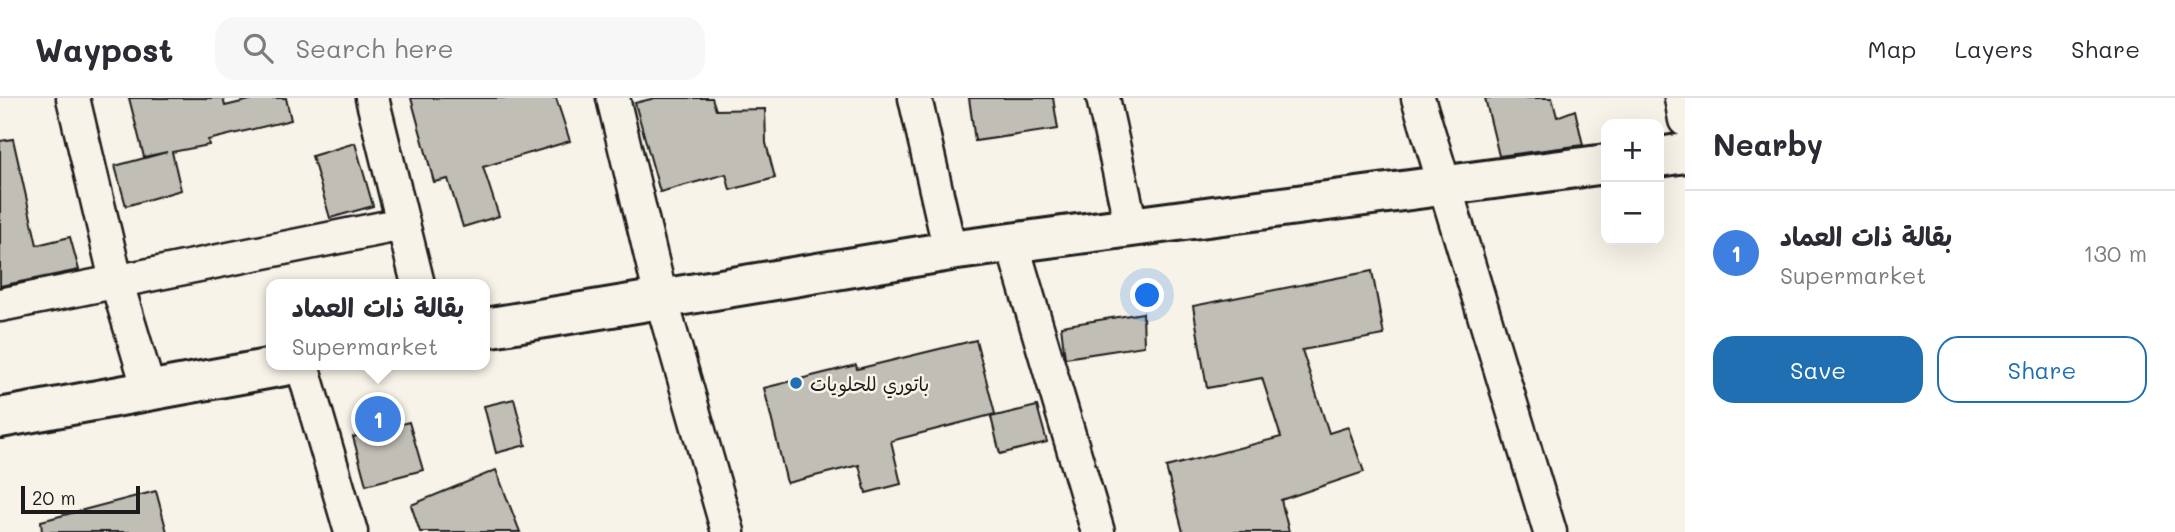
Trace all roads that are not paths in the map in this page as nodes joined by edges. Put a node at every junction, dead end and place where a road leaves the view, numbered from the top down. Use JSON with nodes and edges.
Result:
{"nodes":[{"id":1,"x":73,"y":98,"type":"edge"},
{"id":2,"x":372,"y":98,"type":"edge"},
{"id":3,"x":613,"y":98,"type":"edge"},
{"id":4,"x":915,"y":98,"type":"edge"},
{"id":5,"x":1103,"y":98,"type":"edge"},
{"id":6,"x":1418,"y":98,"type":"edge"},
{"id":7,"x":1681,"y":98,"type":"edge"},
{"id":8,"x":1685,"y":120,"type":"edge"},
{"id":9,"x":1685,"y":153,"type":"edge"},
{"id":10,"x":1664,"y":156,"type":"edge"},
{"id":11,"x":1601,"y":165,"type":"edge"},
{"id":12,"x":1444,"y":186,"type":"junction"},
{"id":13,"x":403,"y":224,"type":"junction"},
{"id":14,"x":1131,"y":226,"type":"junction"},
{"id":15,"x":1012,"y":243,"type":"junction"},
{"id":16,"x":950,"y":251,"type":"junction"},
{"id":17,"x":417,"y":279,"type":"edge"},
{"id":18,"x":116,"y":280,"type":"junction"},
{"id":19,"x":661,"y":298,"type":"junction"},
{"id":20,"x":0,"y":305,"type":"edge"},
{"id":21,"x":490,"y":327,"type":"edge"},
{"id":22,"x":266,"y":369,"type":"edge"},
{"id":23,"x":304,"y":370,"type":"edge"},
{"id":24,"x":149,"y":390,"type":"junction"},
{"id":25,"x":0,"y":418,"type":"edge"},
{"id":26,"x":351,"y":532,"type":"edge"},
{"id":27,"x":728,"y":532,"type":"edge"},
{"id":28,"x":1098,"y":532,"type":"edge"},
{"id":29,"x":1550,"y":532,"type":"edge"}],
"edges":[{"from":1,"to":18,"type":"street"},
{"from":2,"to":13,"type":"street"},
{"from":3,"to":19,"type":"street"},
{"from":4,"to":16,"type":"street"},
{"from":5,"to":14,"type":"street"},
{"from":6,"to":12,"type":"street"},
{"from":7,"to":8,"type":"street"},
{"from":9,"to":10,"type":"street"},
{"from":11,"to":12,"type":"street"},
{"from":12,"to":14,"type":"street"},
{"from":12,"to":29,"type":"street"},
{"from":13,"to":17,"type":"street"},
{"from":13,"to":18,"type":"street"},
{"from":14,"to":15,"type":"street"},
{"from":15,"to":16,"type":"street"},
{"from":15,"to":28,"type":"street"},
{"from":16,"to":19,"type":"street"},
{"from":18,"to":20,"type":"street"},
{"from":18,"to":24,"type":"street"},
{"from":19,"to":21,"type":"street"},
{"from":19,"to":27,"type":"street"},
{"from":22,"to":24,"type":"street"},
{"from":23,"to":26,"type":"street"},
{"from":24,"to":25,"type":"street"}]}
